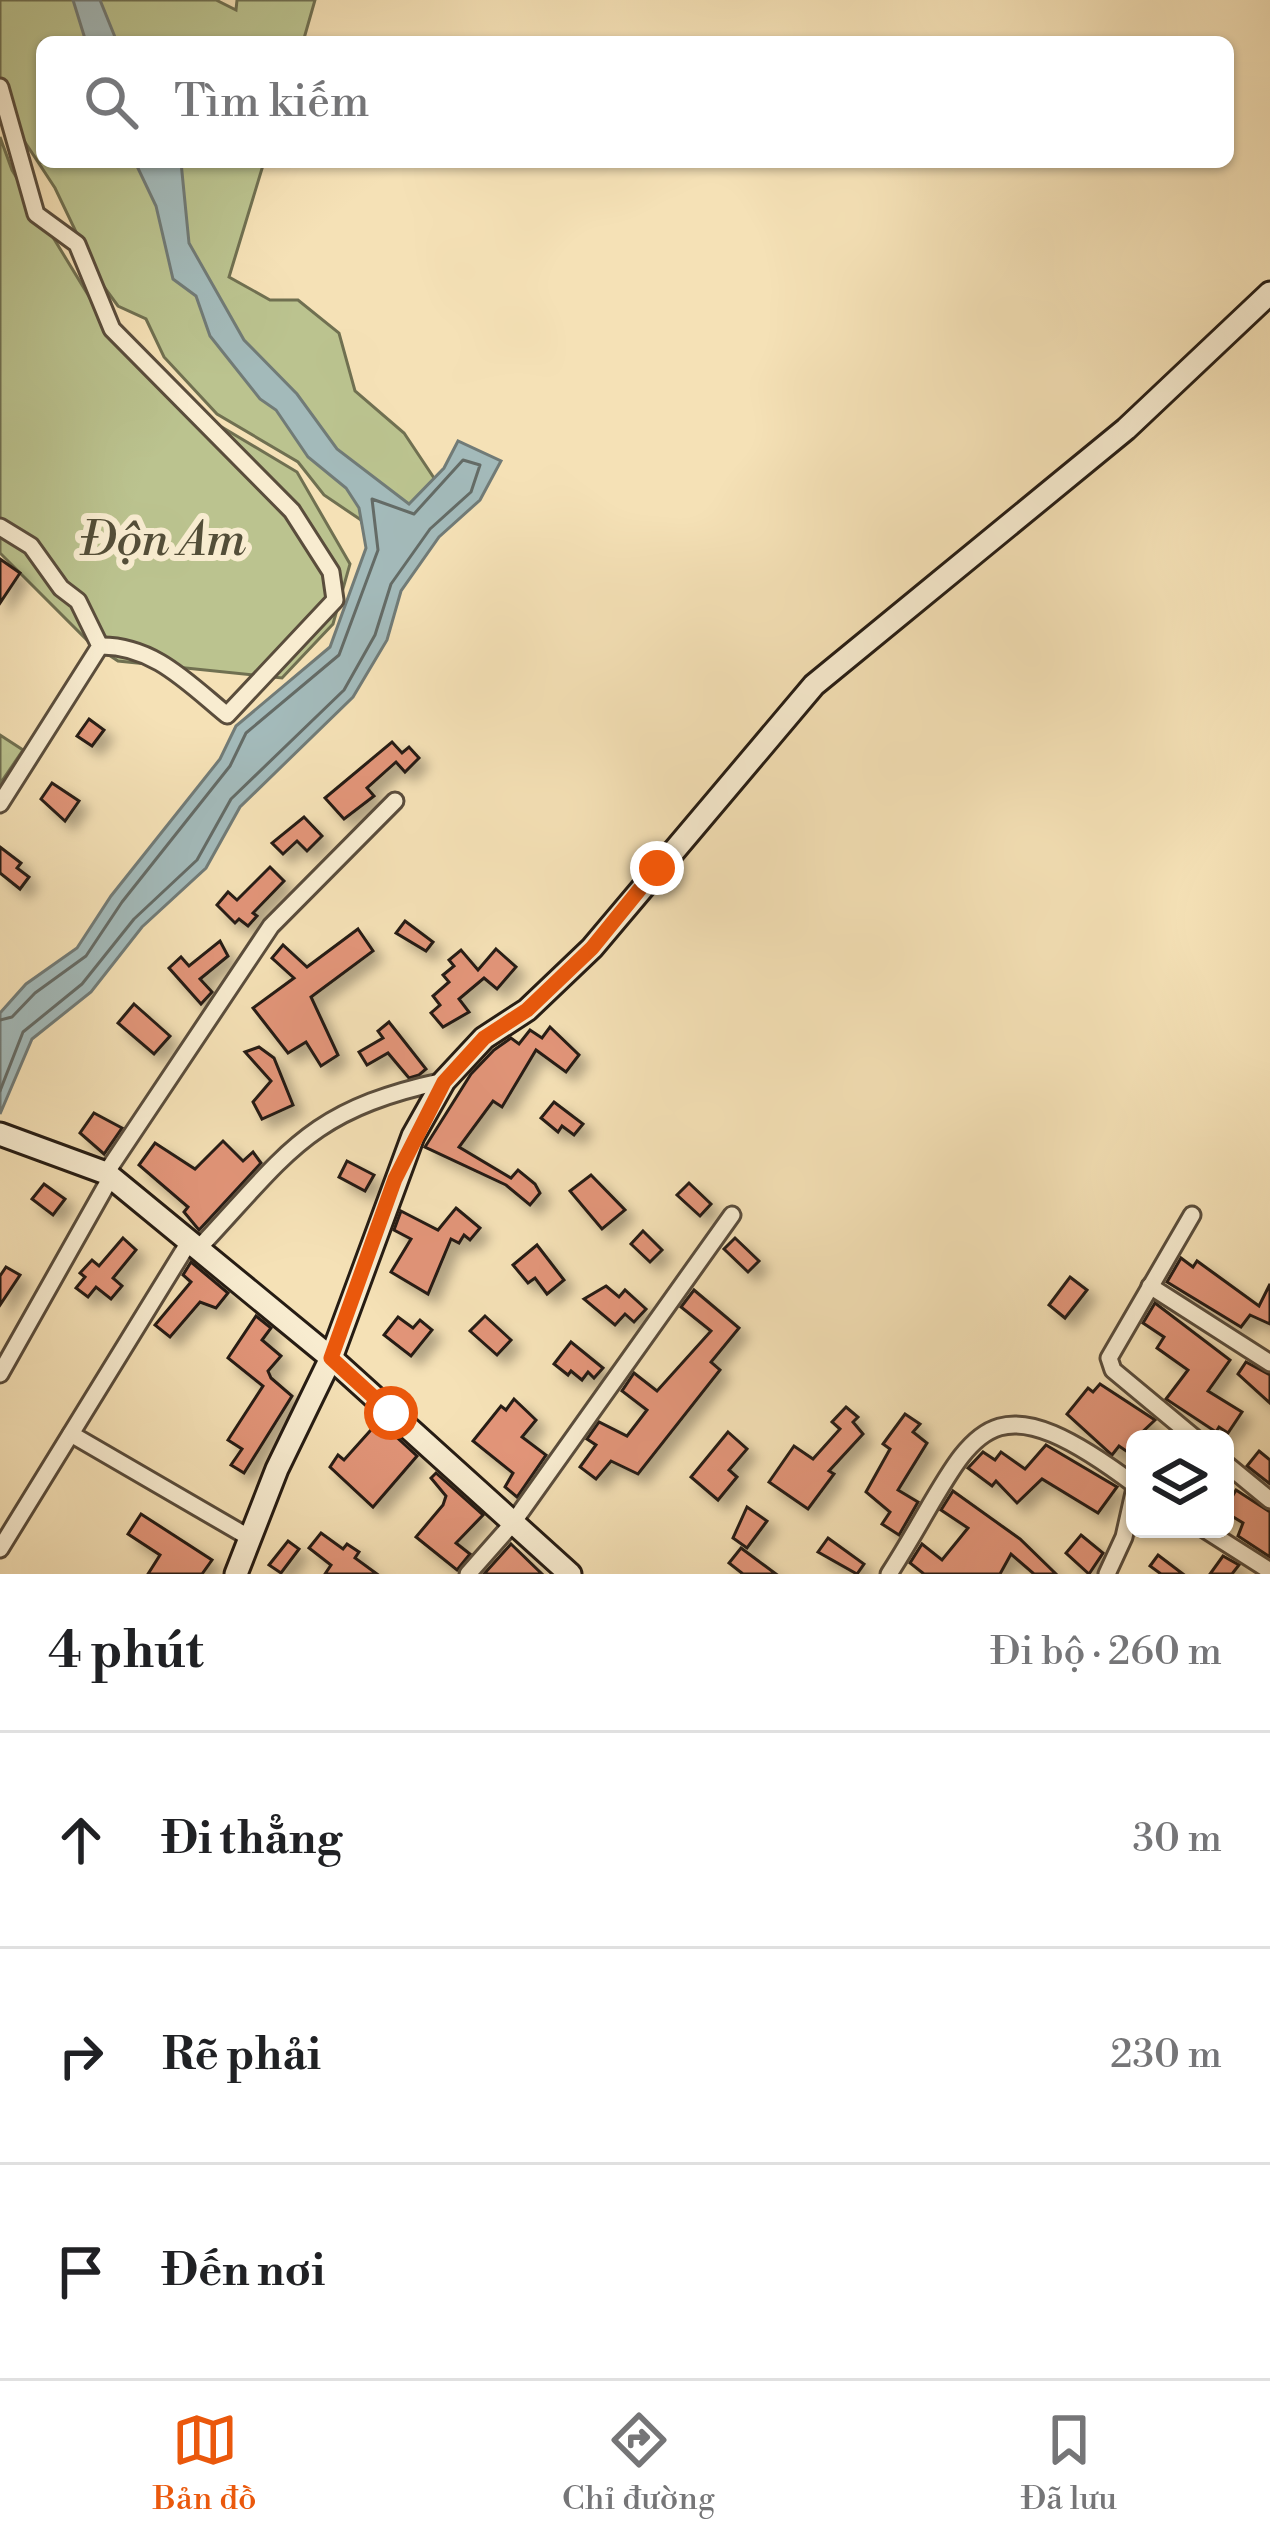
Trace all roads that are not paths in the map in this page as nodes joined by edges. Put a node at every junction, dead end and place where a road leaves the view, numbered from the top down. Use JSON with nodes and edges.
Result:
{"nodes":[{"id":1,"x":0,"y":87,"type":"edge"},
{"id":2,"x":1270,"y":292,"type":"edge"},
{"id":3,"x":0,"y":527,"type":"edge"},
{"id":4,"x":100,"y":646,"type":"junction"},
{"id":5,"x":395,"y":801,"type":"dead end"},
{"id":6,"x":0,"y":804,"type":"edge"},
{"id":7,"x":444,"y":1082,"type":"junction"},
{"id":8,"x":3,"y":1135,"type":"edge"},
{"id":9,"x":109,"y":1175,"type":"junction"},
{"id":10,"x":732,"y":1215,"type":"dead end"},
{"id":11,"x":1192,"y":1215,"type":"dead end"},
{"id":12,"x":194,"y":1245,"type":"junction"},
{"id":13,"x":1150,"y":1286,"type":"junction"},
{"id":14,"x":331,"y":1358,"type":"junction"},
{"id":15,"x":1270,"y":1364,"type":"edge"},
{"id":16,"x":0,"y":1375,"type":"edge"},
{"id":17,"x":1186,"y":1430,"type":"edge"},
{"id":18,"x":71,"y":1434,"type":"junction"},
{"id":19,"x":1234,"y":1470,"type":"edge"},
{"id":20,"x":1126,"y":1481,"type":"edge"},
{"id":21,"x":1270,"y":1500,"type":"edge"},
{"id":22,"x":512,"y":1524,"type":"junction"},
{"id":23,"x":1126,"y":1528,"type":"edge"},
{"id":24,"x":250,"y":1538,"type":"junction"},
{"id":25,"x":1218,"y":1538,"type":"edge"},
{"id":26,"x":0,"y":1549,"type":"edge"},
{"id":27,"x":1270,"y":1571,"type":"edge"},
{"id":28,"x":236,"y":1574,"type":"edge"},
{"id":29,"x":468,"y":1574,"type":"edge"},
{"id":30,"x":570,"y":1574,"type":"edge"},
{"id":31,"x":889,"y":1574,"type":"edge"},
{"id":32,"x":1107,"y":1574,"type":"edge"}],
"edges":[{"from":1,"to":4,"type":"street"},
{"from":2,"to":7,"type":"street"},
{"from":3,"to":4,"type":"street"},
{"from":4,"to":6,"type":"street"},
{"from":5,"to":9,"type":"street"},
{"from":7,"to":12,"type":"street"},
{"from":7,"to":14,"type":"street"},
{"from":8,"to":9,"type":"street"},
{"from":9,"to":12,"type":"street"},
{"from":9,"to":16,"type":"street"},
{"from":10,"to":22,"type":"street"},
{"from":11,"to":13,"type":"street"},
{"from":12,"to":14,"type":"street"},
{"from":12,"to":18,"type":"street"},
{"from":13,"to":15,"type":"street"},
{"from":13,"to":17,"type":"street"},
{"from":14,"to":22,"type":"street"},
{"from":14,"to":24,"type":"street"},
{"from":18,"to":24,"type":"street"},
{"from":18,"to":26,"type":"street"},
{"from":19,"to":21,"type":"street"},
{"from":20,"to":31,"type":"street"},
{"from":22,"to":29,"type":"street"},
{"from":22,"to":30,"type":"street"},
{"from":23,"to":32,"type":"street"},
{"from":24,"to":28,"type":"street"},
{"from":25,"to":27,"type":"street"}]}
